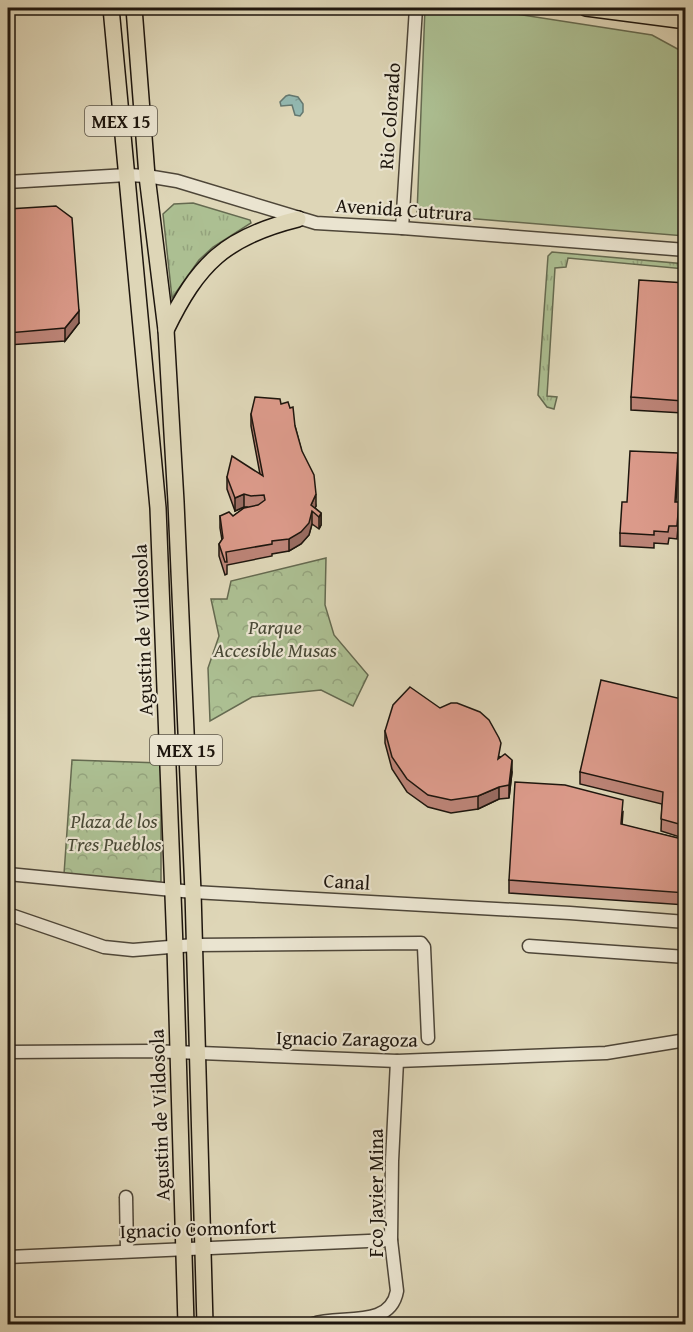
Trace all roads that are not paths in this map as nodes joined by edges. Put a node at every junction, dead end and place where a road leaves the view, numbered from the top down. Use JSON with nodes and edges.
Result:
{"nodes":[{"id":1,"x":111,"y":8,"type":"edge"},
{"id":2,"x":134,"y":8,"type":"edge"},
{"id":3,"x":416,"y":8,"type":"edge"},
{"id":4,"x":585,"y":8,"type":"edge"},
{"id":5,"x":686,"y":21,"type":"edge"},
{"id":6,"x":127,"y":175,"type":"junction"},
{"id":7,"x":147,"y":176,"type":"junction"},
{"id":8,"x":8,"y":182,"type":"edge"},
{"id":9,"x":298,"y":219,"type":"junction"},
{"id":10,"x":402,"y":228,"type":"junction"},
{"id":11,"x":686,"y":250,"type":"edge"},
{"id":12,"x":166,"y":330,"type":"junction"},
{"id":13,"x":8,"y":874,"type":"edge"},
{"id":14,"x":173,"y":890,"type":"junction"},
{"id":15,"x":193,"y":892,"type":"junction"},
{"id":16,"x":8,"y":914,"type":"edge"},
{"id":17,"x":686,"y":922,"type":"edge"},
{"id":18,"x":194,"y":945,"type":"junction"},
{"id":19,"x":529,"y":946,"type":"dead end"},
{"id":20,"x":175,"y":947,"type":"junction"},
{"id":21,"x":686,"y":957,"type":"edge"},
{"id":22,"x":428,"y":1038,"type":"dead end"},
{"id":23,"x":686,"y":1040,"type":"edge"},
{"id":24,"x":8,"y":1052,"type":"edge"},
{"id":25,"x":178,"y":1054,"type":"junction"},
{"id":26,"x":198,"y":1054,"type":"junction"},
{"id":27,"x":397,"y":1061,"type":"junction"},
{"id":28,"x":126,"y":1197,"type":"dead end"},
{"id":29,"x":391,"y":1240,"type":"junction"},
{"id":30,"x":203,"y":1247,"type":"junction"},
{"id":31,"x":184,"y":1248,"type":"junction"},
{"id":32,"x":127,"y":1251,"type":"junction"},
{"id":33,"x":8,"y":1257,"type":"edge"},
{"id":34,"x":186,"y":1324,"type":"edge"},
{"id":35,"x":205,"y":1324,"type":"edge"},
{"id":36,"x":313,"y":1324,"type":"edge"}],
"edges":[{"from":1,"to":6,"type":"main road","name":"Agustin de Vildosola","number":"MEX 15"},
{"from":2,"to":7,"type":"main road","name":"Agustin de Vildosola","number":"MEX 15"},
{"from":3,"to":10,"type":"street","name":"Rio Colorado"},
{"from":4,"to":5,"type":"main road"},
{"from":6,"to":7,"type":"street","name":"Avenida Cutrura"},
{"from":6,"to":8,"type":"street","name":"Avenida Cutrura"},
{"from":6,"to":14,"type":"main road","name":"Agustin de Vildosola","number":"MEX 15"},
{"from":7,"to":9,"type":"street","name":"Avenida Cutrura"},
{"from":7,"to":12,"type":"main road","name":"Agustin de Vildosola","number":"MEX 15"},
{"from":9,"to":10,"type":"street","name":"Avenida Cutrura"},
{"from":9,"to":12,"type":"main road"},
{"from":10,"to":11,"type":"street","name":"Avenida Cutrura"},
{"from":12,"to":15,"type":"main road","name":"Agustin de Vildosola","number":"MEX 15"},
{"from":13,"to":14,"type":"street","name":"Canal"},
{"from":14,"to":15,"type":"street","name":"Canal"},
{"from":14,"to":20,"type":"main road","name":"Agustin de Vildosola","number":"MEX 15"},
{"from":15,"to":17,"type":"street","name":"Canal"},
{"from":15,"to":18,"type":"main road","name":"Agustin de Vildosola","number":"MEX 15"},
{"from":16,"to":20,"type":"street"},
{"from":18,"to":20,"type":"street"},
{"from":18,"to":22,"type":"street"},
{"from":18,"to":26,"type":"main road","name":"Agustin de Vildosola","number":"MEX 15"},
{"from":19,"to":21,"type":"street"},
{"from":20,"to":25,"type":"main road","name":"Agustin de Vildosola","number":"MEX 15"},
{"from":23,"to":27,"type":"street","name":"Ignacio Zaragoza"},
{"from":24,"to":25,"type":"street","name":"Ignacio Zaragoza"},
{"from":25,"to":26,"type":"street","name":"Ignacio Zaragoza"},
{"from":25,"to":31,"type":"main road","name":"Agustin de Vildosola","number":"MEX 15"},
{"from":26,"to":27,"type":"street","name":"Ignacio Zaragoza"},
{"from":26,"to":30,"type":"main road","name":"Agustin de Vildosola","number":"MEX 15"},
{"from":27,"to":29,"type":"street","name":"Fco Javier Mina"},
{"from":28,"to":32,"type":"street"},
{"from":29,"to":30,"type":"street","name":"Ignacio Comonfort"},
{"from":29,"to":36,"type":"street","name":"Fco Javier Mina"},
{"from":30,"to":31,"type":"street","name":"Ignacio Comonfort"},
{"from":30,"to":35,"type":"main road","name":"Agustin de Vildosola","number":"MEX 15"},
{"from":31,"to":32,"type":"street","name":"Ignacio Comonfort"},
{"from":31,"to":34,"type":"main road","name":"Agustin de Vildosola","number":"MEX 15"},
{"from":32,"to":33,"type":"street","name":"Ignacio Comonfort"}]}
